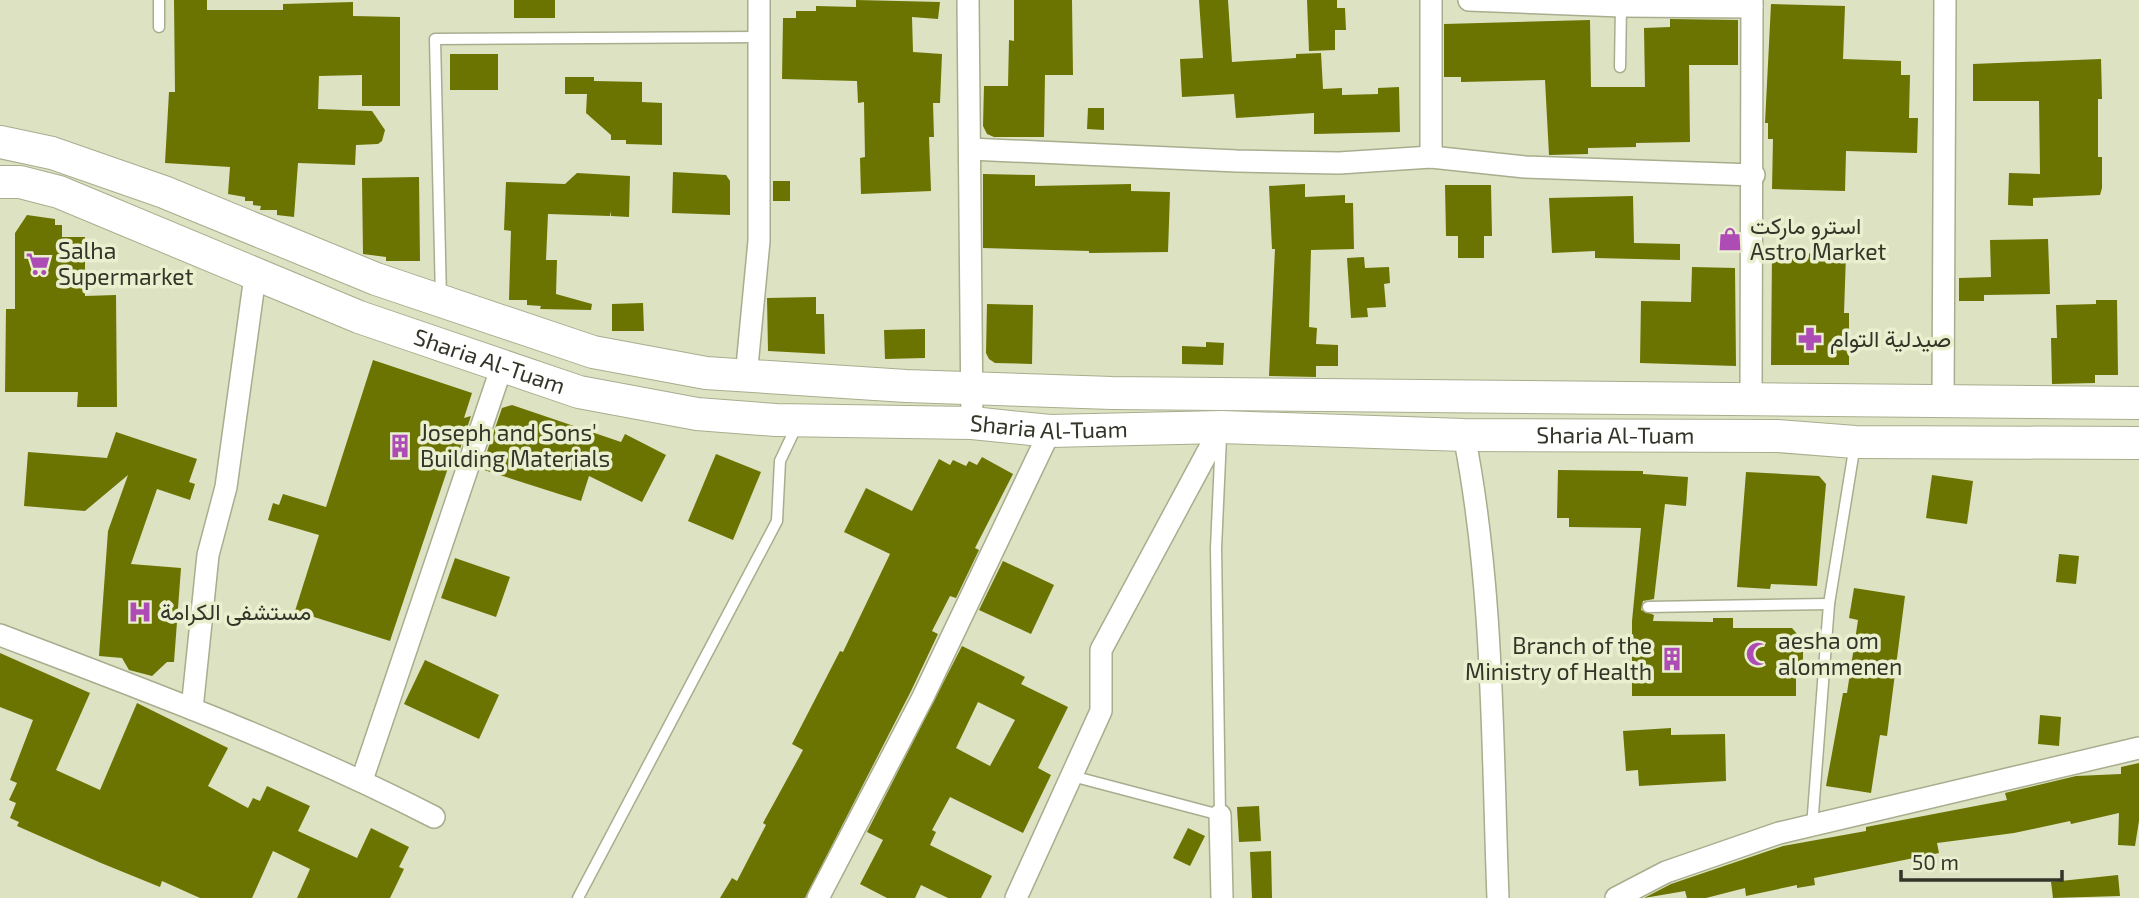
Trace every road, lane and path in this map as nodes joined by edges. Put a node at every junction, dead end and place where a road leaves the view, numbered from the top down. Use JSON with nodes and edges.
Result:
{"nodes":[{"id":1,"x":159,"y":0,"type":"edge"},
{"id":2,"x":759,"y":0,"type":"edge"},
{"id":3,"x":968,"y":0,"type":"edge"},
{"id":4,"x":1430,"y":0,"type":"edge"},
{"id":5,"x":1469,"y":0,"type":"edge"},
{"id":6,"x":1945,"y":0,"type":"edge"},
{"id":7,"x":1752,"y":3,"type":"edge"},
{"id":8,"x":1621,"y":6,"type":"junction"},
{"id":9,"x":159,"y":27,"type":"dead end"},
{"id":10,"x":761,"y":37,"type":"junction"},
{"id":11,"x":1620,"y":67,"type":"dead end"},
{"id":12,"x":0,"y":142,"type":"edge"},
{"id":13,"x":970,"y":149,"type":"junction"},
{"id":14,"x":1431,"y":157,"type":"junction"},
{"id":15,"x":1754,"y":176,"type":"junction"},
{"id":16,"x":0,"y":182,"type":"edge"},
{"id":17,"x":255,"y":276,"type":"junction"},
{"id":18,"x":441,"y":301,"type":"junction"},
{"id":19,"x":502,"y":366,"type":"junction"},
{"id":20,"x":746,"y":377,"type":"junction"},
{"id":21,"x":972,"y":387,"type":"junction"},
{"id":22,"x":1751,"y":400,"type":"junction"},
{"id":23,"x":1943,"y":403,"type":"junction"},
{"id":24,"x":2139,"y":403,"type":"edge"},
{"id":25,"x":799,"y":420,"type":"junction"},
{"id":26,"x":972,"y":423,"type":"junction"},
{"id":27,"x":1221,"y":427,"type":"junction"},
{"id":28,"x":1051,"y":431,"type":"junction"},
{"id":29,"x":1464,"y":435,"type":"junction"},
{"id":30,"x":1855,"y":442,"type":"junction"},
{"id":31,"x":2139,"y":443,"type":"edge"},
{"id":32,"x":1829,"y":604,"type":"junction"},
{"id":33,"x":1648,"y":607,"type":"dead end"},
{"id":34,"x":0,"y":635,"type":"edge"},
{"id":35,"x":192,"y":709,"type":"junction"},
{"id":36,"x":2139,"y":748,"type":"edge"},
{"id":37,"x":1072,"y":776,"type":"junction"},
{"id":38,"x":362,"y":780,"type":"junction"},
{"id":39,"x":1220,"y":815,"type":"junction"},
{"id":40,"x":434,"y":817,"type":"dead end"},
{"id":41,"x":1812,"y":827,"type":"junction"},
{"id":42,"x":578,"y":898,"type":"edge"},
{"id":43,"x":818,"y":898,"type":"edge"},
{"id":44,"x":1016,"y":898,"type":"edge"},
{"id":45,"x":1222,"y":898,"type":"edge"},
{"id":46,"x":1498,"y":898,"type":"edge"},
{"id":47,"x":1616,"y":898,"type":"edge"}],
"edges":[{"from":1,"to":9,"type":"lane"},
{"from":2,"to":10,"type":"street"},
{"from":3,"to":13,"type":"street"},
{"from":4,"to":14,"type":"street"},
{"from":5,"to":8,"type":"street"},
{"from":6,"to":23,"type":"street"},
{"from":7,"to":8,"type":"street"},
{"from":7,"to":15,"type":"street"},
{"from":8,"to":11,"type":"lane"},
{"from":10,"to":18,"type":"lane"},
{"from":10,"to":20,"type":"street"},
{"from":12,"to":18,"type":"main road","name":"Sharia Al-Tuam"},
{"from":13,"to":14,"type":"street"},
{"from":13,"to":21,"type":"street"},
{"from":14,"to":15,"type":"street"},
{"from":15,"to":22,"type":"street"},
{"from":16,"to":17,"type":"main road","name":"Sharia Al-Tuam"},
{"from":17,"to":19,"type":"main road","name":"Sharia Al-Tuam"},
{"from":17,"to":35,"type":"street"},
{"from":18,"to":20,"type":"main road","name":"Sharia Al-Tuam"},
{"from":19,"to":25,"type":"main road","name":"Sharia Al-Tuam"},
{"from":19,"to":38,"type":"street"},
{"from":20,"to":21,"type":"main road","name":"Sharia Al-Tuam"},
{"from":21,"to":22,"type":"main road","name":"Sharia Al-Tuam"},
{"from":21,"to":26,"type":"street"},
{"from":22,"to":23,"type":"main road","name":"Sharia Al-Tuam"},
{"from":23,"to":24,"type":"main road","name":"Sharia Al-Tuam"},
{"from":25,"to":26,"type":"main road","name":"Sharia Al-Tuam"},
{"from":25,"to":42,"type":"lane"},
{"from":26,"to":28,"type":"main road","name":"Sharia Al-Tuam"},
{"from":27,"to":28,"type":"main road","name":"Sharia Al-Tuam"},
{"from":27,"to":29,"type":"main road","name":"Sharia Al-Tuam"},
{"from":27,"to":37,"type":"street"},
{"from":27,"to":39,"type":"lane"},
{"from":28,"to":43,"type":"street"},
{"from":29,"to":30,"type":"main road","name":"Sharia Al-Tuam"},
{"from":29,"to":46,"type":"street"},
{"from":30,"to":31,"type":"main road","name":"Sharia Al-Tuam"},
{"from":30,"to":32,"type":"lane"},
{"from":32,"to":33,"type":"lane"},
{"from":32,"to":41,"type":"lane"},
{"from":34,"to":35,"type":"street"},
{"from":35,"to":38,"type":"street"},
{"from":36,"to":41,"type":"street"},
{"from":37,"to":39,"type":"lane"},
{"from":37,"to":44,"type":"street"},
{"from":38,"to":40,"type":"street"},
{"from":39,"to":45,"type":"street"},
{"from":41,"to":47,"type":"street"}]}
